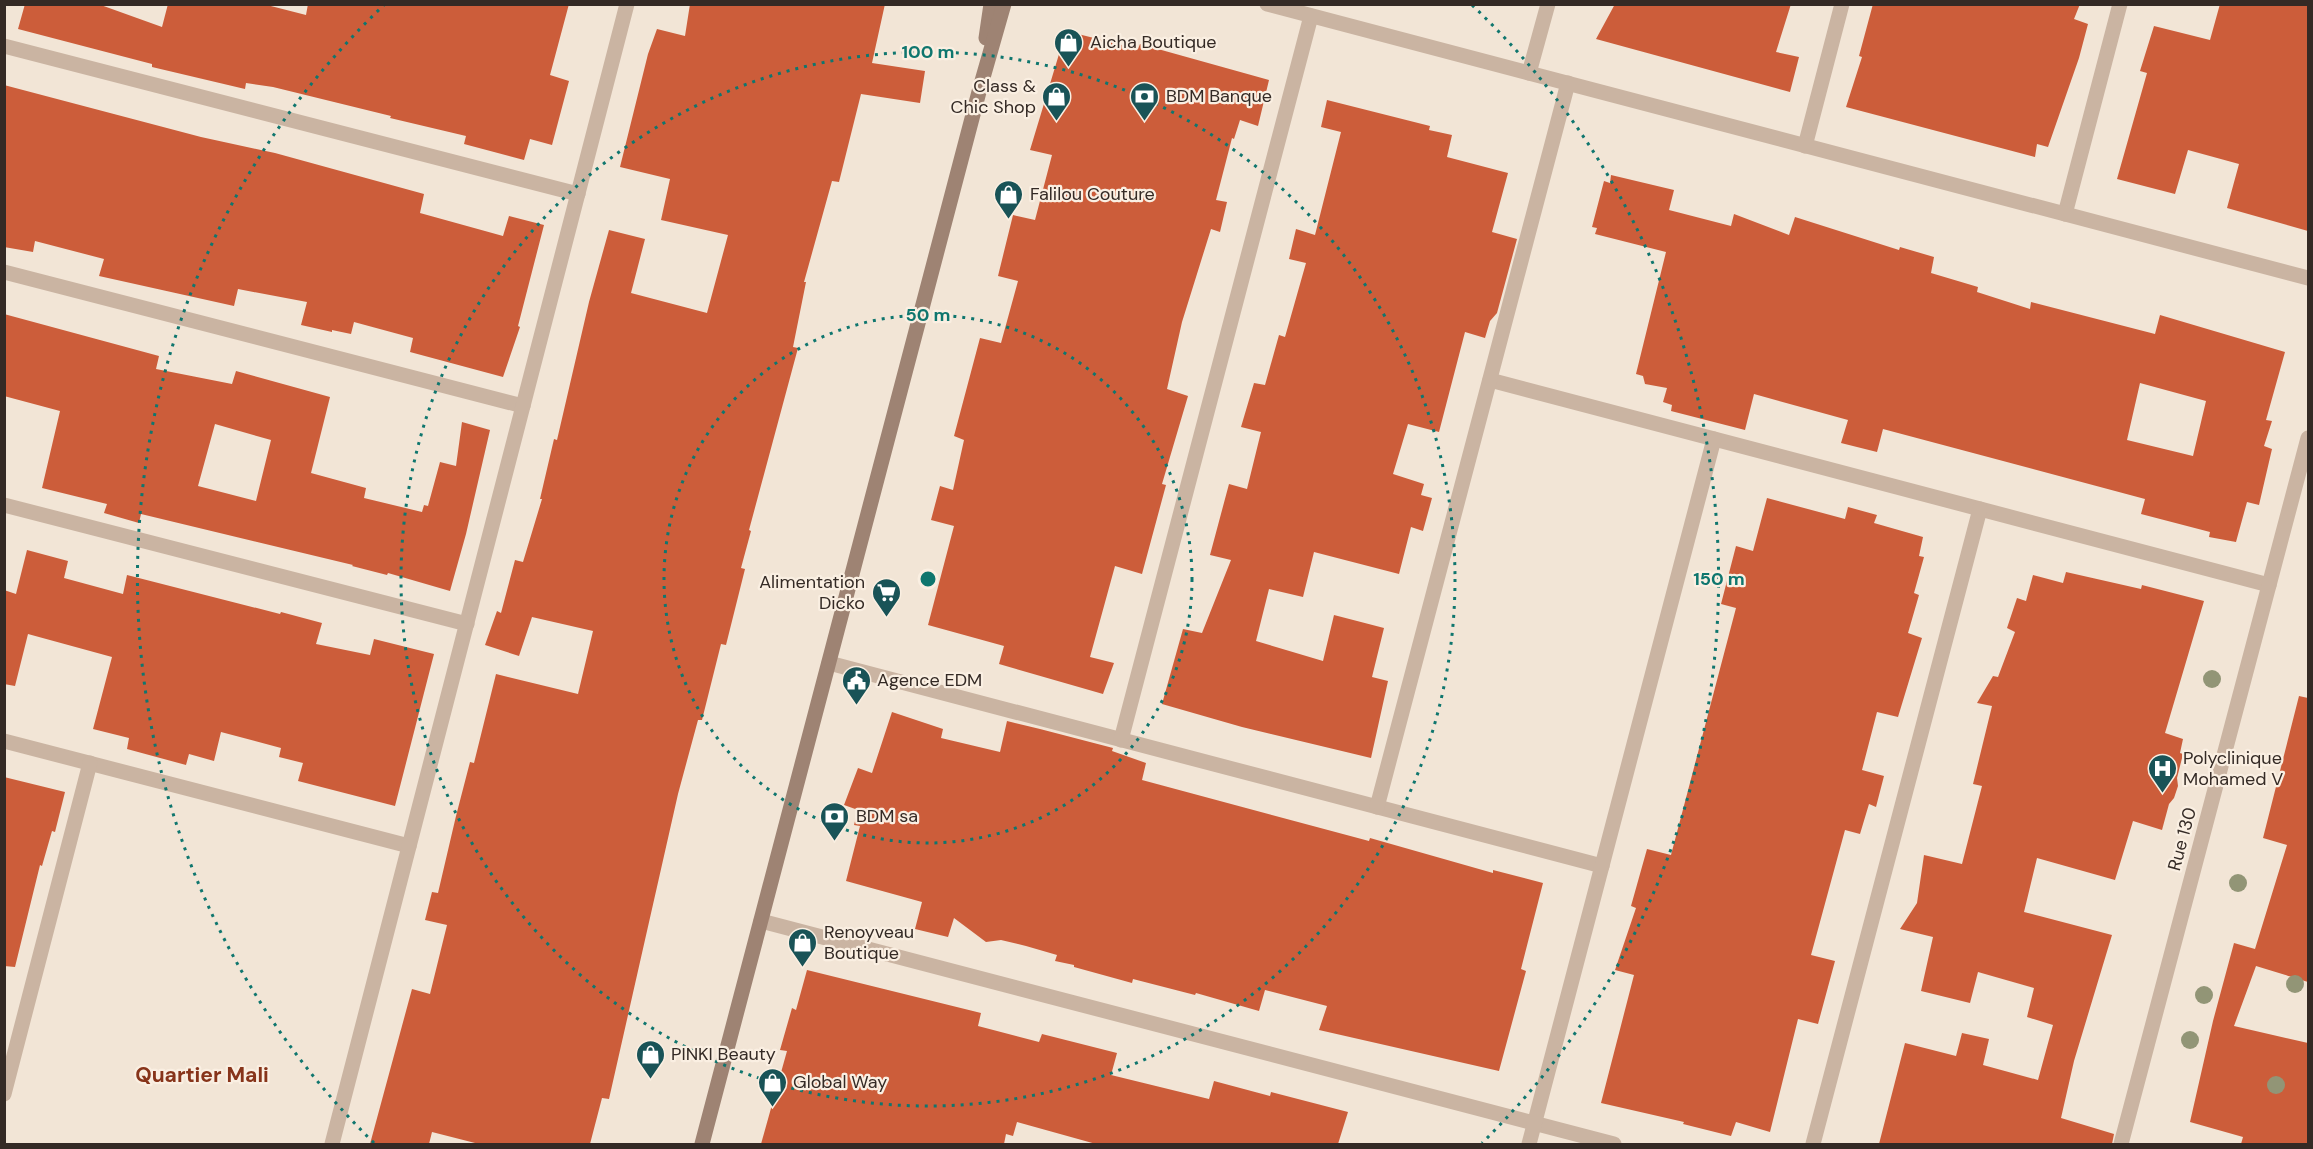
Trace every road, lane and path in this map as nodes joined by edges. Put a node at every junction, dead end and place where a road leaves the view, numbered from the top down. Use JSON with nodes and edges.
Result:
{"nodes":[{"id":1,"x":627,"y":4,"type":"edge"},
{"id":2,"x":991,"y":4,"type":"edge"},
{"id":3,"x":1004,"y":4,"type":"edge"},
{"id":4,"x":1548,"y":4,"type":"edge"},
{"id":5,"x":1842,"y":4,"type":"edge"},
{"id":6,"x":2120,"y":4,"type":"edge"},
{"id":7,"x":1269,"y":5,"type":"edge"},
{"id":8,"x":1311,"y":16,"type":"junction"},
{"id":9,"x":4,"y":46,"type":"edge"},
{"id":10,"x":1529,"y":73,"type":"junction"},
{"id":11,"x":1568,"y":83,"type":"junction"},
{"id":12,"x":980,"y":88,"type":"junction"},
{"id":13,"x":1805,"y":146,"type":"junction"},
{"id":14,"x":578,"y":194,"type":"junction"},
{"id":15,"x":2065,"y":214,"type":"junction"},
{"id":16,"x":4,"y":272,"type":"edge"},
{"id":17,"x":2308,"y":278,"type":"edge"},
{"id":18,"x":1490,"y":380,"type":"junction"},
{"id":19,"x":523,"y":406,"type":"junction"},
{"id":20,"x":2308,"y":438,"type":"edge"},
{"id":21,"x":1714,"y":439,"type":"junction"},
{"id":22,"x":4,"y":505,"type":"edge"},
{"id":23,"x":1980,"y":509,"type":"junction"},
{"id":24,"x":2270,"y":585,"type":"junction"},
{"id":25,"x":467,"y":624,"type":"junction"},
{"id":26,"x":829,"y":663,"type":"junction"},
{"id":27,"x":1121,"y":740,"type":"junction"},
{"id":28,"x":4,"y":741,"type":"edge"},
{"id":29,"x":90,"y":763,"type":"junction"},
{"id":30,"x":1377,"y":807,"type":"junction"},
{"id":31,"x":409,"y":846,"type":"junction"},
{"id":32,"x":1602,"y":866,"type":"junction"},
{"id":33,"x":761,"y":921,"type":"junction"},
{"id":34,"x":4,"y":1094,"type":"edge"},
{"id":35,"x":1534,"y":1124,"type":"junction"},
{"id":36,"x":332,"y":1144,"type":"edge"},
{"id":37,"x":702,"y":1144,"type":"edge"},
{"id":38,"x":1529,"y":1144,"type":"edge"},
{"id":39,"x":1614,"y":1144,"type":"edge"},
{"id":40,"x":1813,"y":1144,"type":"edge"},
{"id":41,"x":2121,"y":1144,"type":"edge"}],
"edges":[{"from":1,"to":14,"type":"street"},
{"from":2,"to":12,"type":"main road"},
{"from":3,"to":12,"type":"main road"},
{"from":4,"to":10,"type":"street"},
{"from":5,"to":13,"type":"street"},
{"from":6,"to":15,"type":"street"},
{"from":7,"to":8,"type":"street"},
{"from":8,"to":10,"type":"street"},
{"from":8,"to":27,"type":"street"},
{"from":9,"to":14,"type":"street"},
{"from":10,"to":11,"type":"street"},
{"from":11,"to":13,"type":"street"},
{"from":11,"to":18,"type":"street"},
{"from":12,"to":26,"type":"main road"},
{"from":13,"to":15,"type":"street"},
{"from":14,"to":19,"type":"street"},
{"from":15,"to":17,"type":"street"},
{"from":16,"to":19,"type":"street"},
{"from":18,"to":21,"type":"street"},
{"from":18,"to":30,"type":"street"},
{"from":19,"to":25,"type":"street"},
{"from":20,"to":24,"type":"street","name":"Rue 130"},
{"from":21,"to":23,"type":"street"},
{"from":21,"to":32,"type":"street"},
{"from":22,"to":25,"type":"street"},
{"from":23,"to":24,"type":"street"},
{"from":23,"to":40,"type":"street"},
{"from":24,"to":41,"type":"street","name":"Rue 130"},
{"from":25,"to":31,"type":"street"},
{"from":26,"to":27,"type":"street"},
{"from":26,"to":33,"type":"main road"},
{"from":27,"to":30,"type":"street"},
{"from":28,"to":29,"type":"street"},
{"from":29,"to":31,"type":"street"},
{"from":29,"to":34,"type":"street"},
{"from":30,"to":32,"type":"street"},
{"from":31,"to":36,"type":"street"},
{"from":32,"to":35,"type":"street"},
{"from":33,"to":35,"type":"street"},
{"from":33,"to":37,"type":"main road"},
{"from":35,"to":38,"type":"street"},
{"from":35,"to":39,"type":"street"}]}
